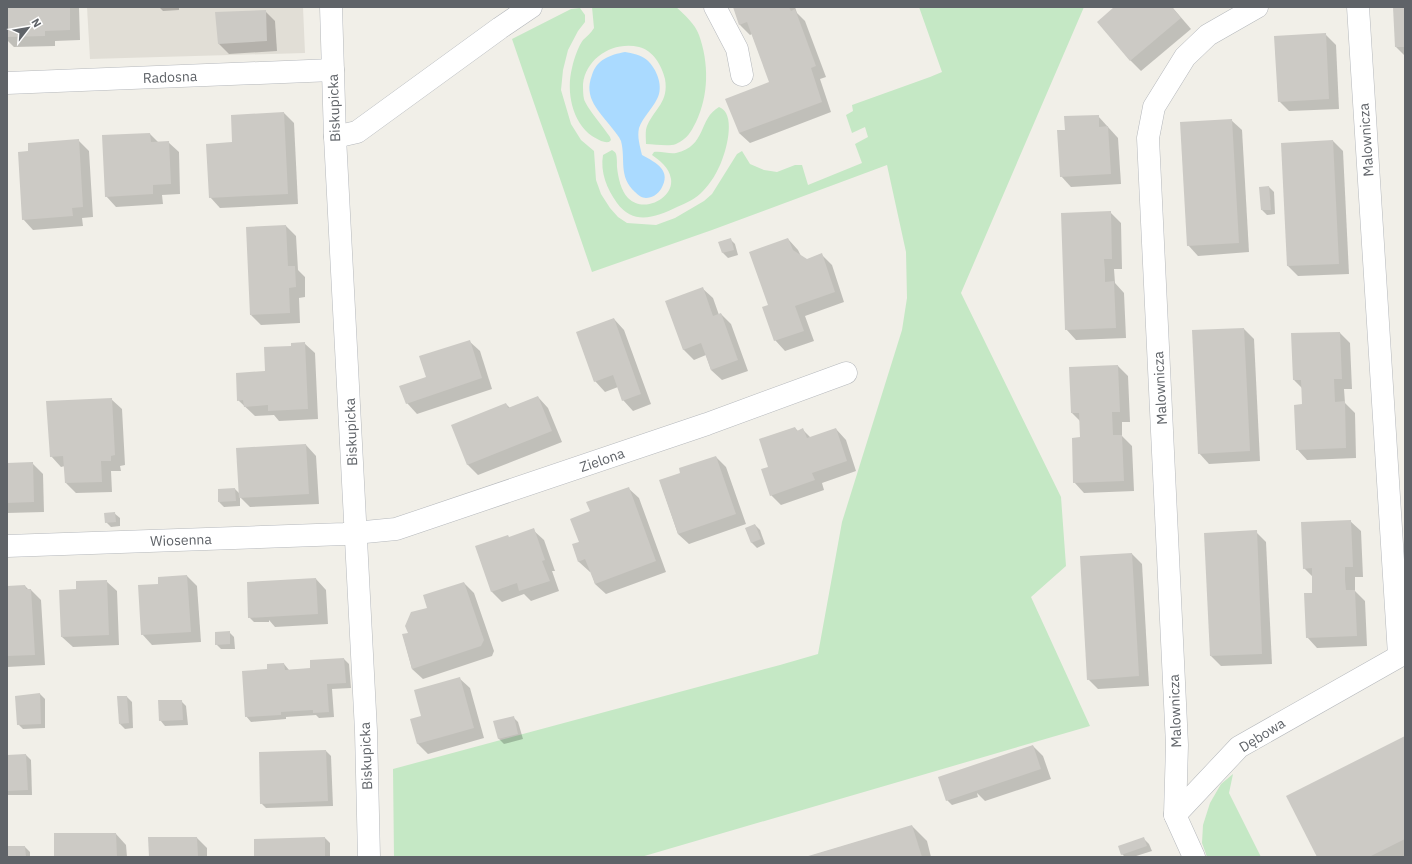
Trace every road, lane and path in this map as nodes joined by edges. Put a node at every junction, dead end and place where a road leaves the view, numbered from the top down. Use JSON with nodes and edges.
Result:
{"nodes":[{"id":1,"x":331,"y":7,"type":"edge"},
{"id":2,"x":531,"y":7,"type":"edge"},
{"id":3,"x":715,"y":7,"type":"edge"},
{"id":4,"x":1257,"y":7,"type":"edge"},
{"id":5,"x":1358,"y":7,"type":"edge"},
{"id":6,"x":333,"y":70,"type":"junction"},
{"id":7,"x":742,"y":75,"type":"dead end"},
{"id":8,"x":7,"y":83,"type":"edge"},
{"id":9,"x":335,"y":136,"type":"junction"},
{"id":10,"x":846,"y":373,"type":"dead end"},
{"id":11,"x":355,"y":534,"type":"junction"},
{"id":12,"x":7,"y":546,"type":"edge"},
{"id":13,"x":1402,"y":654,"type":"edge"},
{"id":14,"x":1175,"y":815,"type":"junction"},
{"id":15,"x":369,"y":857,"type":"edge"},
{"id":16,"x":1194,"y":857,"type":"edge"}],
"edges":[{"from":1,"to":6,"type":"street","name":"Biskupicka"},
{"from":2,"to":9,"type":"street"},
{"from":3,"to":7,"type":"street"},
{"from":4,"to":14,"type":"street","name":"Malownicza"},
{"from":5,"to":13,"type":"street","name":"Malownicza"},
{"from":6,"to":8,"type":"street","name":"Radosna"},
{"from":6,"to":9,"type":"street","name":"Biskupicka"},
{"from":9,"to":11,"type":"street","name":"Biskupicka"},
{"from":10,"to":11,"type":"street","name":"Zielona"},
{"from":11,"to":12,"type":"street","name":"Wiosenna"},
{"from":11,"to":15,"type":"street","name":"Biskupicka"},
{"from":13,"to":14,"type":"street","name":"Dębowa"},
{"from":14,"to":16,"type":"street"}]}
